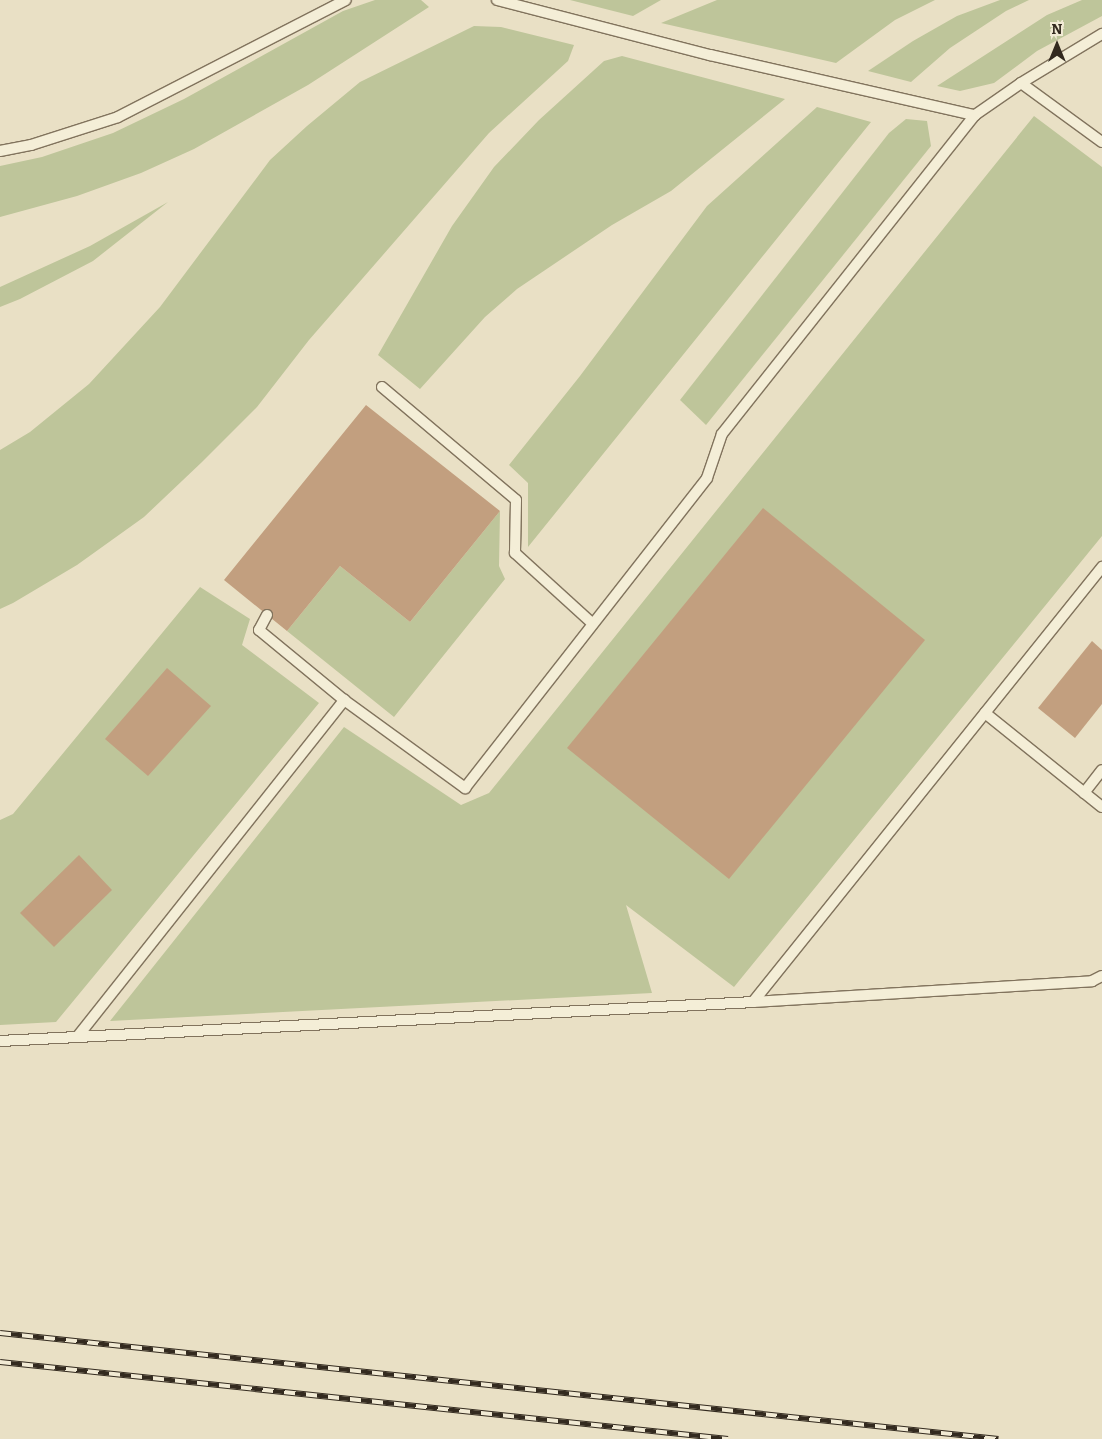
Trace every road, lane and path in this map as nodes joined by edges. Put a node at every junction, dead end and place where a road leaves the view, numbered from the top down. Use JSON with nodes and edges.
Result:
{"nodes":[{"id":1,"x":346,"y":0,"type":"edge"},
{"id":2,"x":498,"y":0,"type":"edge"},
{"id":3,"x":1102,"y":34,"type":"edge"},
{"id":4,"x":1021,"y":83,"type":"junction"},
{"id":5,"x":974,"y":115,"type":"junction"},
{"id":6,"x":1102,"y":142,"type":"edge"},
{"id":7,"x":0,"y":151,"type":"edge"},
{"id":8,"x":382,"y":387,"type":"dead end"},
{"id":9,"x":1102,"y":567,"type":"edge"},
{"id":10,"x":267,"y":615,"type":"dead end"},
{"id":11,"x":592,"y":623,"type":"junction"},
{"id":12,"x":344,"y":700,"type":"junction"},
{"id":13,"x":985,"y":714,"type":"junction"},
{"id":14,"x":1102,"y":770,"type":"edge"},
{"id":15,"x":1084,"y":793,"type":"junction"},
{"id":16,"x":1102,"y":807,"type":"edge"},
{"id":17,"x":1102,"y":976,"type":"edge"},
{"id":18,"x":753,"y":1002,"type":"junction"},
{"id":19,"x":78,"y":1036,"type":"junction"},
{"id":20,"x":0,"y":1041,"type":"edge"}],
"edges":[{"from":1,"to":7,"type":"lane"},
{"from":2,"to":5,"type":"lane"},
{"from":3,"to":4,"type":"lane"},
{"from":4,"to":5,"type":"lane"},
{"from":4,"to":6,"type":"lane"},
{"from":5,"to":11,"type":"lane"},
{"from":8,"to":11,"type":"lane"},
{"from":9,"to":13,"type":"lane"},
{"from":10,"to":12,"type":"lane"},
{"from":11,"to":12,"type":"lane"},
{"from":12,"to":19,"type":"lane"},
{"from":13,"to":15,"type":"lane"},
{"from":13,"to":18,"type":"lane"},
{"from":14,"to":15,"type":"lane"},
{"from":15,"to":16,"type":"lane"},
{"from":17,"to":18,"type":"lane"},
{"from":18,"to":19,"type":"lane"},
{"from":19,"to":20,"type":"lane"}]}
